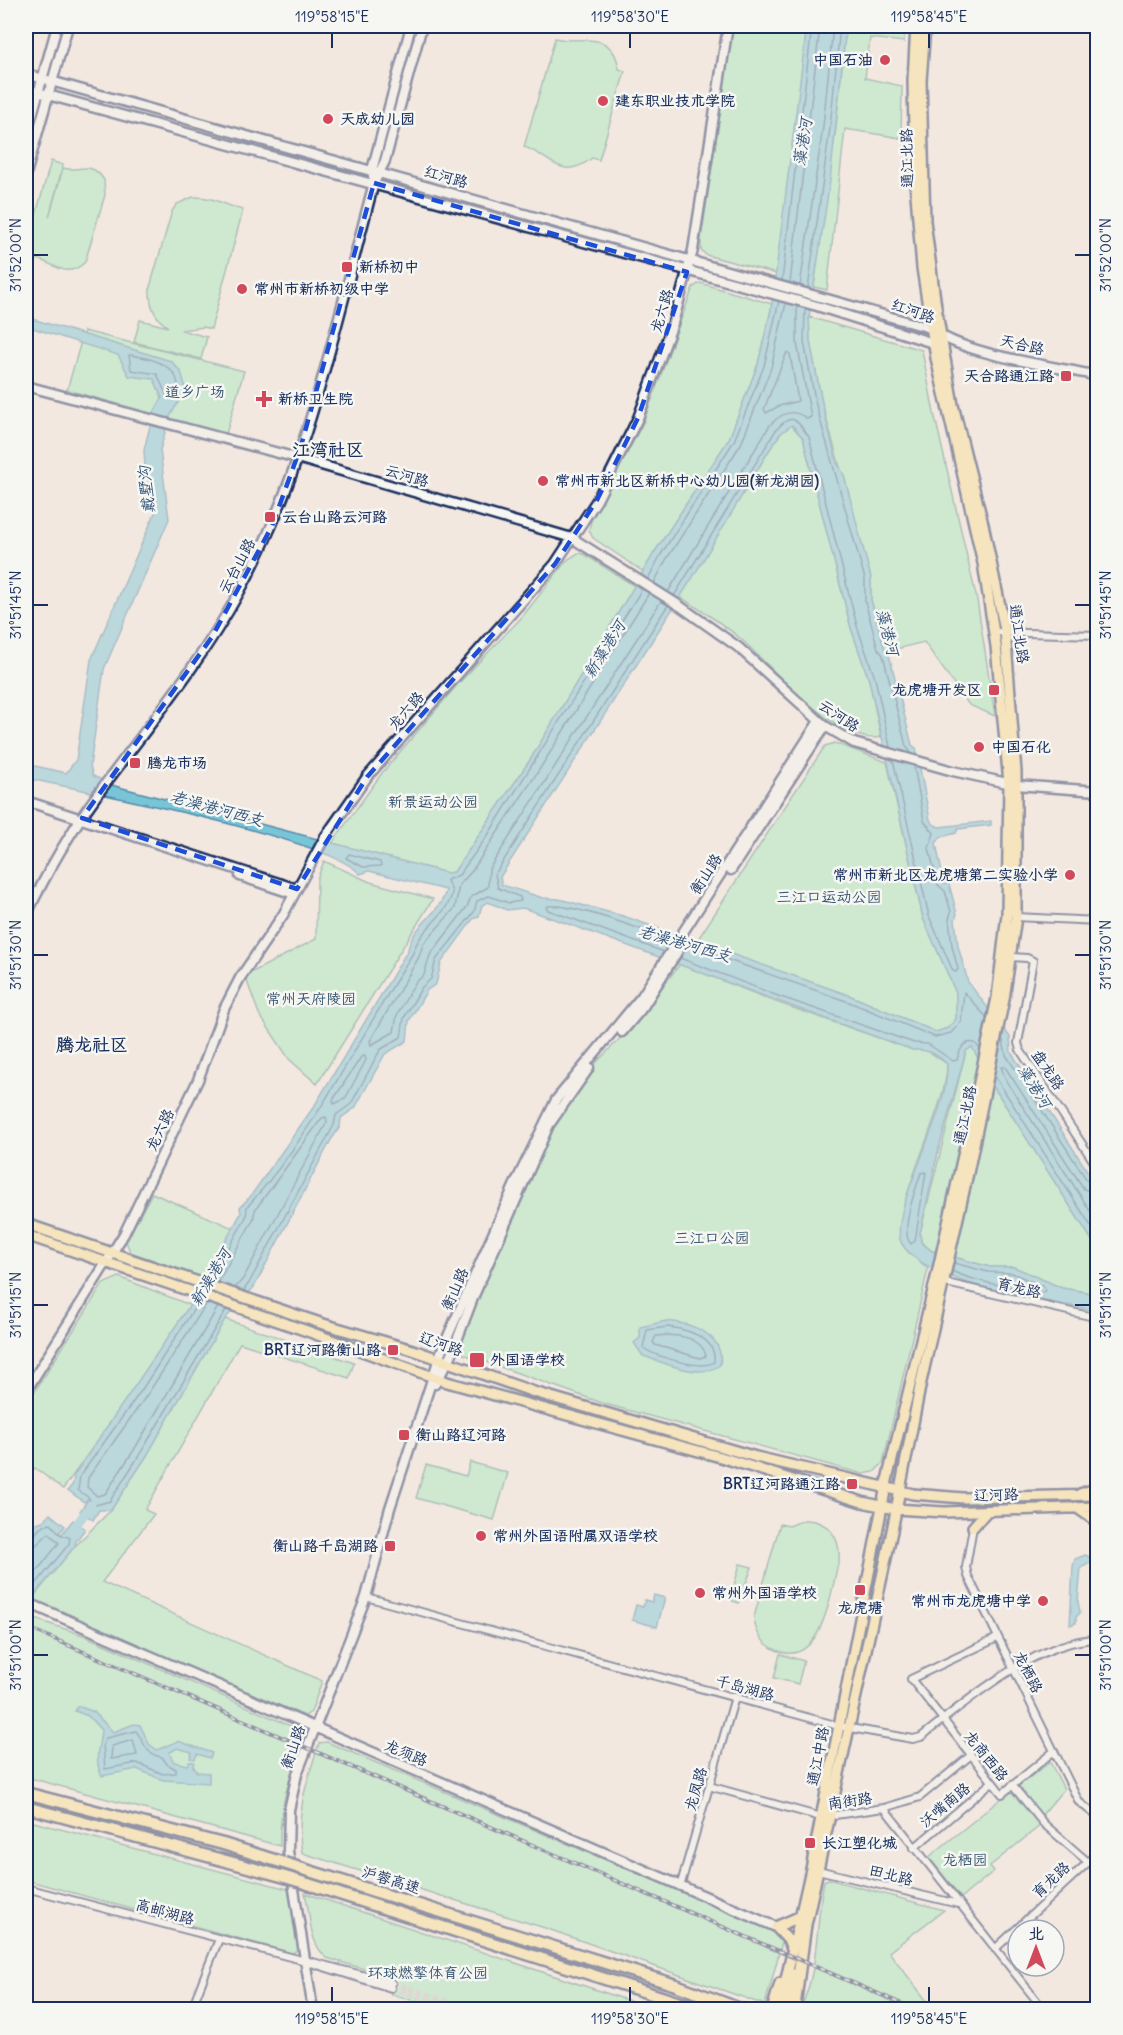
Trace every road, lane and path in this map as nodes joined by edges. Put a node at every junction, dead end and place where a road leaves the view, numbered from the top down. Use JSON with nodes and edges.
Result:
{"nodes":[{"id":1,"x":57,"y":26,"type":"edge"},
{"id":2,"x":68,"y":26,"type":"edge"},
{"id":3,"x":411,"y":26,"type":"edge"},
{"id":4,"x":422,"y":26,"type":"edge"},
{"id":5,"x":728,"y":26,"type":"edge"},
{"id":6,"x":916,"y":26,"type":"edge"},
{"id":7,"x":925,"y":26,"type":"edge"},
{"id":8,"x":26,"y":74,"type":"edge"},
{"id":9,"x":47,"y":80,"type":"junction"},
{"id":10,"x":26,"y":88,"type":"edge"},
{"id":11,"x":43,"y":93,"type":"junction"},
{"id":12,"x":26,"y":137,"type":"edge"},
{"id":13,"x":372,"y":170,"type":"junction"},
{"id":14,"x":382,"y":173,"type":"junction"},
{"id":15,"x":26,"y":174,"type":"edge"},
{"id":16,"x":374,"y":183,"type":"junction"},
{"id":17,"x":690,"y":259,"type":"junction"},
{"id":18,"x":687,"y":272,"type":"junction"},
{"id":19,"x":930,"y":328,"type":"junction"},
{"id":20,"x":938,"y":341,"type":"junction"},
{"id":21,"x":1098,"y":376,"type":"edge"},
{"id":22,"x":26,"y":386,"type":"edge"},
{"id":23,"x":297,"y":458,"type":"junction"},
{"id":24,"x":572,"y":538,"type":"junction"},
{"id":25,"x":1005,"y":630,"type":"junction"},
{"id":26,"x":994,"y":632,"type":"junction"},
{"id":27,"x":1098,"y":635,"type":"edge"},
{"id":28,"x":822,"y":723,"type":"junction"},
{"id":29,"x":1013,"y":784,"type":"junction"},
{"id":30,"x":1098,"y":791,"type":"edge"},
{"id":31,"x":26,"y":801,"type":"edge"},
{"id":32,"x":26,"y":806,"type":"edge"},
{"id":33,"x":80,"y":821,"type":"junction"},
{"id":34,"x":296,"y":891,"type":"junction"},
{"id":35,"x":26,"y":915,"type":"edge"},
{"id":36,"x":1016,"y":916,"type":"junction"},
{"id":37,"x":1098,"y":921,"type":"edge"},
{"id":38,"x":1011,"y":957,"type":"junction"},
{"id":39,"x":1098,"y":1168,"type":"edge"},
{"id":40,"x":26,"y":1224,"type":"edge"},
{"id":41,"x":26,"y":1235,"type":"edge"},
{"id":42,"x":947,"y":1246,"type":"junction"},
{"id":43,"x":113,"y":1254,"type":"junction"},
{"id":44,"x":107,"y":1263,"type":"junction"},
{"id":45,"x":940,"y":1280,"type":"junction"},
{"id":46,"x":1098,"y":1318,"type":"edge"},
{"id":47,"x":443,"y":1360,"type":"junction"},
{"id":48,"x":435,"y":1378,"type":"junction"},
{"id":49,"x":26,"y":1391,"type":"edge"},
{"id":50,"x":886,"y":1488,"type":"junction"},
{"id":51,"x":1098,"y":1488,"type":"edge"},
{"id":52,"x":898,"y":1491,"type":"junction"},
{"id":53,"x":1077,"y":1495,"type":"junction"},
{"id":54,"x":1098,"y":1495,"type":"edge"},
{"id":55,"x":882,"y":1507,"type":"junction"},
{"id":56,"x":1076,"y":1507,"type":"junction"},
{"id":57,"x":1098,"y":1507,"type":"edge"},
{"id":58,"x":895,"y":1509,"type":"junction"},
{"id":59,"x":988,"y":1510,"type":"junction"},
{"id":60,"x":961,"y":1511,"type":"junction"},
{"id":61,"x":1098,"y":1519,"type":"edge"},
{"id":62,"x":973,"y":1527,"type":"junction"},
{"id":63,"x":368,"y":1598,"type":"junction"},
{"id":64,"x":26,"y":1602,"type":"edge"},
{"id":65,"x":997,"y":1638,"type":"junction"},
{"id":66,"x":1098,"y":1640,"type":"edge"},
{"id":67,"x":1013,"y":1669,"type":"junction"},
{"id":68,"x":735,"y":1697,"type":"junction"},
{"id":69,"x":942,"y":1720,"type":"junction"},
{"id":70,"x":843,"y":1727,"type":"junction"},
{"id":71,"x":316,"y":1728,"type":"junction"},
{"id":72,"x":1054,"y":1751,"type":"junction"},
{"id":73,"x":970,"y":1756,"type":"junction"},
{"id":74,"x":992,"y":1782,"type":"junction"},
{"id":75,"x":1012,"y":1785,"type":"junction"},
{"id":76,"x":710,"y":1786,"type":"junction"},
{"id":77,"x":26,"y":1792,"type":"edge"},
{"id":78,"x":26,"y":1807,"type":"edge"},
{"id":79,"x":884,"y":1808,"type":"junction"},
{"id":80,"x":825,"y":1817,"type":"junction"},
{"id":81,"x":1098,"y":1817,"type":"edge"},
{"id":82,"x":914,"y":1848,"type":"junction"},
{"id":83,"x":1098,"y":1853,"type":"edge"},
{"id":84,"x":1088,"y":1862,"type":"junction"},
{"id":85,"x":818,"y":1870,"type":"junction"},
{"id":86,"x":680,"y":1887,"type":"junction"},
{"id":87,"x":26,"y":1888,"type":"edge"},
{"id":88,"x":958,"y":1905,"type":"junction"},
{"id":89,"x":798,"y":1917,"type":"junction"},
{"id":90,"x":776,"y":1927,"type":"junction"},
{"id":91,"x":805,"y":1928,"type":"junction"},
{"id":92,"x":219,"y":1939,"type":"junction"},
{"id":93,"x":791,"y":1946,"type":"junction"},
{"id":94,"x":995,"y":1949,"type":"junction"},
{"id":95,"x":306,"y":1961,"type":"junction"},
{"id":96,"x":392,"y":1986,"type":"tunnel mouth"},
{"id":97,"x":191,"y":2010,"type":"edge"},
{"id":98,"x":313,"y":2010,"type":"edge"},
{"id":99,"x":318,"y":2010,"type":"edge"},
{"id":100,"x":702,"y":2010,"type":"edge"},
{"id":101,"x":743,"y":2010,"type":"edge"},
{"id":102,"x":772,"y":2010,"type":"edge"},
{"id":103,"x":779,"y":2010,"type":"edge"},
{"id":104,"x":786,"y":2010,"type":"edge"},
{"id":105,"x":794,"y":2010,"type":"edge"},
{"id":106,"x":1044,"y":2010,"type":"edge"}],
"edges":[{"from":1,"to":9,"type":"street"},
{"from":2,"to":9,"type":"street"},
{"from":3,"to":13,"type":"street","name":"云台山路"},
{"from":4,"to":14,"type":"street","name":"云台山路"},
{"from":5,"to":17,"type":"street","name":"龙六路"},
{"from":6,"to":19,"type":"main road","name":"通江北路"},
{"from":7,"to":20,"type":"main road","name":"通江北路"},
{"from":8,"to":9,"type":"street","name":"红河路"},
{"from":9,"to":11,"type":"street"},
{"from":9,"to":13,"type":"street","name":"红河路"},
{"from":10,"to":11,"type":"street","name":"红河路"},
{"from":11,"to":12,"type":"street"},
{"from":11,"to":15,"type":"street"},
{"from":11,"to":16,"type":"street","name":"红河路"},
{"from":13,"to":14,"type":"street","name":"红河路"},
{"from":13,"to":16,"type":"street","name":"云台山路"},
{"from":14,"to":16,"type":"street","name":"云台山路"},
{"from":14,"to":17,"type":"street","name":"红河路"},
{"from":16,"to":18,"type":"street","name":"红河路"},
{"from":16,"to":23,"type":"street","name":"云台山路"},
{"from":17,"to":18,"type":"street","name":"龙六路"},
{"from":17,"to":19,"type":"street","name":"红河路"},
{"from":18,"to":20,"type":"street","name":"红河路"},
{"from":18,"to":24,"type":"street","name":"龙六路"},
{"from":19,"to":20,"type":"main road","name":"通江北路"},
{"from":20,"to":21,"type":"street","name":"天合路"},
{"from":20,"to":25,"type":"main road","name":"通江北路"},
{"from":20,"to":26,"type":"main road","name":"通江北路"},
{"from":22,"to":23,"type":"street","name":"云河路"},
{"from":23,"to":24,"type":"street","name":"云河路"},
{"from":23,"to":33,"type":"street","name":"云台山路"},
{"from":24,"to":28,"type":"street","name":"云河路"},
{"from":24,"to":34,"type":"street","name":"龙六路"},
{"from":25,"to":26,"type":"street"},
{"from":25,"to":27,"type":"street"},
{"from":25,"to":29,"type":"main road","name":"通江北路"},
{"from":26,"to":29,"type":"main road","name":"通江北路"},
{"from":28,"to":29,"type":"street","name":"云河路"},
{"from":28,"to":47,"type":"street","name":"衡山路"},
{"from":29,"to":30,"type":"street"},
{"from":29,"to":36,"type":"main road","name":"通江北路"},
{"from":29,"to":42,"type":"main road","name":"通江北路"},
{"from":31,"to":33,"type":"street"},
{"from":32,"to":33,"type":"street"},
{"from":33,"to":34,"type":"street"},
{"from":33,"to":35,"type":"street","name":"云台山路"},
{"from":34,"to":43,"type":"street","name":"龙六路"},
{"from":36,"to":37,"type":"street"},
{"from":36,"to":38,"type":"main road","name":"通江北路"},
{"from":38,"to":39,"type":"street","name":"盘龙路"},
{"from":38,"to":42,"type":"main road","name":"通江北路"},
{"from":40,"to":43,"type":"main road","name":"辽河路"},
{"from":41,"to":44,"type":"main road"},
{"from":42,"to":45,"type":"main road"},
{"from":43,"to":44,"type":"street","name":"龙六路"},
{"from":43,"to":47,"type":"main road","name":"辽河路"},
{"from":44,"to":48,"type":"main road"},
{"from":44,"to":49,"type":"street","name":"龙六路"},
{"from":45,"to":46,"type":"street","name":"育龙路"},
{"from":45,"to":50,"type":"main road"},
{"from":45,"to":52,"type":"main road"},
{"from":47,"to":48,"type":"street","name":"衡山路"},
{"from":47,"to":50,"type":"main road","name":"辽河路"},
{"from":48,"to":55,"type":"main road"},
{"from":48,"to":63,"type":"street","name":"衡山路"},
{"from":50,"to":52,"type":"main road","name":"辽河路"},
{"from":50,"to":55,"type":"main road","name":"通江中路"},
{"from":51,"to":53,"type":"main road"},
{"from":52,"to":53,"type":"main road","name":"辽河路"},
{"from":52,"to":58,"type":"main road","name":"通江中路"},
{"from":53,"to":54,"type":"main road","name":"辽河路"},
{"from":55,"to":58,"type":"main road","name":"辽河路"},
{"from":55,"to":70,"type":"main road","name":"通江中路"},
{"from":56,"to":57,"type":"main road","name":"辽河路"},
{"from":56,"to":59,"type":"main road","name":"辽河路"},
{"from":56,"to":61,"type":"main road"},
{"from":58,"to":60,"type":"main road","name":"辽河路"},
{"from":58,"to":70,"type":"main road","name":"通江中路"},
{"from":59,"to":60,"type":"main road","name":"辽河路"},
{"from":59,"to":62,"type":"main road"},
{"from":60,"to":62,"type":"main road"},
{"from":62,"to":65,"type":"street","name":"龙栖路"},
{"from":63,"to":68,"type":"street","name":"千岛湖路"},
{"from":63,"to":71,"type":"street","name":"衡山路"},
{"from":64,"to":71,"type":"street","name":"龙须路"},
{"from":65,"to":67,"type":"street","name":"龙栖路"},
{"from":65,"to":69,"type":"street","name":"龙商西路"},
{"from":66,"to":67,"type":"street","name":"千岛湖路"},
{"from":67,"to":69,"type":"street","name":"千岛湖路"},
{"from":67,"to":72,"type":"street","name":"龙栖路"},
{"from":68,"to":70,"type":"street","name":"千岛湖路"},
{"from":68,"to":76,"type":"street","name":"龙凤路"},
{"from":69,"to":70,"type":"street","name":"千岛湖路"},
{"from":69,"to":73,"type":"street","name":"龙商西路"},
{"from":70,"to":80,"type":"main road","name":"通江中路"},
{"from":71,"to":86,"type":"street","name":"龙须路"},
{"from":71,"to":95,"type":"street","name":"衡山路"},
{"from":72,"to":75,"type":"street","name":"龙商西路"},
{"from":72,"to":81,"type":"street","name":"龙栖路"},
{"from":73,"to":74,"type":"street","name":"龙商西路"},
{"from":73,"to":79,"type":"street"},
{"from":74,"to":75,"type":"street","name":"龙商西路"},
{"from":74,"to":82,"type":"street","name":"沃嘴南路"},
{"from":75,"to":84,"type":"street"},
{"from":76,"to":80,"type":"street","name":"南街路"},
{"from":76,"to":86,"type":"street","name":"龙凤路"},
{"from":77,"to":101,"type":"highway","name":"沪蓉高速","bridge":true},
{"from":78,"to":100,"type":"highway","name":"沪蓉高速","bridge":true},
{"from":79,"to":80,"type":"street","name":"南街路"},
{"from":79,"to":82,"type":"street","name":"南街路"},
{"from":80,"to":85,"type":"main road","name":"通江中路"},
{"from":80,"to":89,"type":"main road","name":"通江中路"},
{"from":82,"to":88,"type":"street","name":"南街路"},
{"from":83,"to":84,"type":"street","name":"育龙路"},
{"from":84,"to":94,"type":"street","name":"育龙路"},
{"from":85,"to":88,"type":"street","name":"田北路"},
{"from":85,"to":91,"type":"main road","name":"通江中路"},
{"from":86,"to":90,"type":"street","name":"龙须路"},
{"from":87,"to":92,"type":"street","name":"高邮湖路"},
{"from":88,"to":94,"type":"street","name":"南街路"},
{"from":89,"to":90,"type":"main road"},
{"from":89,"to":93,"type":"main road","name":"通江中路"},
{"from":90,"to":93,"type":"main road"},
{"from":91,"to":104,"type":"main road","name":"通江中路"},
{"from":91,"to":105,"type":"highway"},
{"from":92,"to":95,"type":"street","name":"高邮湖路"},
{"from":92,"to":97,"type":"street"},
{"from":93,"to":102,"type":"main road"},
{"from":93,"to":103,"type":"main road","name":"通江中路"},
{"from":94,"to":106,"type":"street","name":"南街路"},
{"from":95,"to":96,"type":"street","name":"高邮湖路"},
{"from":95,"to":98,"type":"street","name":"衡山路"},
{"from":95,"to":99,"type":"street","name":"衡山路"}]}
